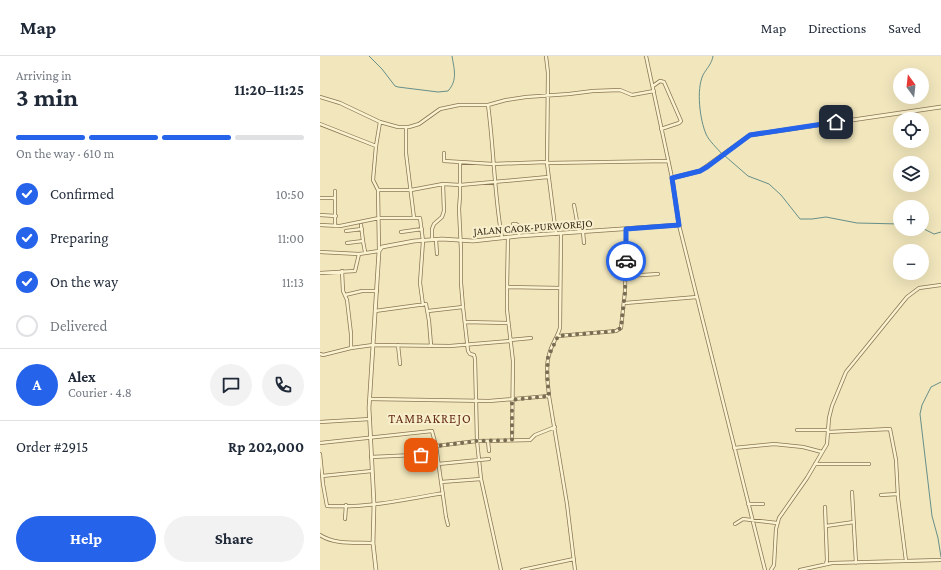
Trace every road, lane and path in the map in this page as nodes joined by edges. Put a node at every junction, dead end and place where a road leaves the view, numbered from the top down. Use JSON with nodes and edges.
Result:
{"nodes":[{"id":1,"x":546,"y":56,"type":"edge"},
{"id":2,"x":646,"y":56,"type":"edge"},
{"id":3,"x":653,"y":86,"type":"junction"},
{"id":4,"x":654,"y":91,"type":"junction"},
{"id":5,"x":548,"y":96,"type":"junction"},
{"id":6,"x":320,"y":97,"type":"edge"},
{"id":7,"x":488,"y":105,"type":"junction"},
{"id":8,"x":941,"y":107,"type":"edge"},
{"id":9,"x":380,"y":122,"type":"junction"},
{"id":10,"x":320,"y":124,"type":"edge"},
{"id":11,"x":406,"y":128,"type":"junction"},
{"id":12,"x":661,"y":129,"type":"junction"},
{"id":13,"x":376,"y":146,"type":"junction"},
{"id":14,"x":444,"y":153,"type":"dead end"},
{"id":15,"x":668,"y":160,"type":"junction"},
{"id":16,"x":460,"y":162,"type":"junction"},
{"id":17,"x":547,"y":162,"type":"junction"},
{"id":18,"x":493,"y":164,"type":"junction"},
{"id":19,"x":548,"y":177,"type":"junction"},
{"id":20,"x":672,"y":178,"type":"junction"},
{"id":21,"x":494,"y":182,"type":"junction"},
{"id":22,"x":443,"y":184,"type":"junction"},
{"id":23,"x":460,"y":185,"type":"junction"},
{"id":24,"x":378,"y":190,"type":"junction"},
{"id":25,"x":411,"y":190,"type":"junction"},
{"id":26,"x":335,"y":191,"type":"dead end"},
{"id":27,"x":320,"y":198,"type":"edge"},
{"id":28,"x":336,"y":198,"type":"junction"},
{"id":29,"x":574,"y":205,"type":"dead end"},
{"id":30,"x":320,"y":215,"type":"edge"},
{"id":31,"x":336,"y":216,"type":"junction"},
{"id":32,"x":378,"y":218,"type":"junction"},
{"id":33,"x":414,"y":218,"type":"junction"},
{"id":34,"x":513,"y":224,"type":"dead end"},
{"id":35,"x":320,"y":225,"type":"edge"},
{"id":36,"x":679,"y":225,"type":"junction"},
{"id":37,"x":335,"y":226,"type":"junction"},
{"id":38,"x":422,"y":229,"type":"junction"},
{"id":39,"x":626,"y":229,"type":"junction"},
{"id":40,"x":346,"y":231,"type":"dead end"},
{"id":41,"x":400,"y":232,"type":"dead end"},
{"id":42,"x":583,"y":232,"type":"junction"},
{"id":43,"x":579,"y":233,"type":"junction"},
{"id":44,"x":556,"y":234,"type":"junction"},
{"id":45,"x":561,"y":234,"type":"junction"},
{"id":46,"x":519,"y":236,"type":"junction"},
{"id":47,"x":508,"y":237,"type":"junction"},
{"id":48,"x":502,"y":238,"type":"junction"},
{"id":49,"x":423,"y":240,"type":"junction"},
{"id":50,"x":434,"y":240,"type":"junction"},
{"id":51,"x":460,"y":240,"type":"junction"},
{"id":52,"x":364,"y":241,"type":"junction"},
{"id":53,"x":347,"y":243,"type":"dead end"},
{"id":54,"x":584,"y":243,"type":"dead end"},
{"id":55,"x":379,"y":251,"type":"junction"},
{"id":56,"x":320,"y":252,"type":"edge"},
{"id":57,"x":365,"y":252,"type":"junction"},
{"id":58,"x":359,"y":254,"type":"junction"},
{"id":59,"x":437,"y":254,"type":"dead end"},
{"id":60,"x":342,"y":271,"type":"junction"},
{"id":61,"x":320,"y":273,"type":"edge"},
{"id":62,"x":658,"y":274,"type":"dead end"},
{"id":63,"x":626,"y":276,"type":"junction"},
{"id":64,"x":941,"y":285,"type":"edge"},
{"id":65,"x":507,"y":287,"type":"junction"},
{"id":66,"x":560,"y":288,"type":"junction"},
{"id":67,"x":377,"y":290,"type":"junction"},
{"id":68,"x":345,"y":295,"type":"junction"},
{"id":69,"x":697,"y":297,"type":"junction"},
{"id":70,"x":624,"y":303,"type":"junction"},
{"id":71,"x":423,"y":305,"type":"junction"},
{"id":72,"x":463,"y":308,"type":"junction"},
{"id":73,"x":375,"y":311,"type":"junction"},
{"id":74,"x":428,"y":311,"type":"junction"},
{"id":75,"x":465,"y":322,"type":"junction"},
{"id":76,"x":508,"y":322,"type":"junction"},
{"id":77,"x":558,"y":336,"type":"junction"},
{"id":78,"x":531,"y":338,"type":"dead end"},
{"id":79,"x":510,"y":341,"type":"junction"},
{"id":80,"x":373,"y":345,"type":"junction"},
{"id":81,"x":398,"y":345,"type":"junction"},
{"id":82,"x":468,"y":345,"type":"junction"},
{"id":83,"x":431,"y":346,"type":"junction"},
{"id":84,"x":351,"y":348,"type":"junction"},
{"id":85,"x":320,"y":354,"type":"edge"},
{"id":86,"x":400,"y":364,"type":"dead end"},
{"id":87,"x":549,"y":396,"type":"junction"},
{"id":88,"x":370,"y":399,"type":"junction"},
{"id":89,"x":476,"y":400,"type":"junction"},
{"id":90,"x":512,"y":400,"type":"junction"},
{"id":91,"x":370,"y":419,"type":"junction"},
{"id":92,"x":320,"y":422,"type":"edge"},
{"id":93,"x":554,"y":427,"type":"junction"},
{"id":94,"x":797,"y":430,"type":"dead end"},
{"id":95,"x":828,"y":431,"type":"junction"},
{"id":96,"x":371,"y":438,"type":"junction"},
{"id":97,"x":512,"y":440,"type":"junction"},
{"id":98,"x":477,"y":441,"type":"junction"},
{"id":99,"x":488,"y":441,"type":"junction"},
{"id":100,"x":320,"y":443,"type":"edge"},
{"id":101,"x":436,"y":446,"type":"junction"},
{"id":102,"x":734,"y":448,"type":"junction"},
{"id":103,"x":489,"y":451,"type":"dead end"},
{"id":104,"x":822,"y":452,"type":"junction"},
{"id":105,"x":320,"y":454,"type":"edge"},
{"id":106,"x":437,"y":454,"type":"junction"},
{"id":107,"x":372,"y":457,"type":"junction"},
{"id":108,"x":490,"y":459,"type":"dead end"},
{"id":109,"x":479,"y":460,"type":"junction"},
{"id":110,"x":438,"y":464,"type":"junction"},
{"id":111,"x":815,"y":464,"type":"junction"},
{"id":112,"x":869,"y":464,"type":"dead end"},
{"id":113,"x":372,"y":471,"type":"junction"},
{"id":114,"x":322,"y":476,"type":"junction"},
{"id":115,"x":481,"y":479,"type":"junction"},
{"id":116,"x":441,"y":482,"type":"junction"},
{"id":117,"x":852,"y":492,"type":"dead end"},
{"id":118,"x":443,"y":494,"type":"junction"},
{"id":119,"x":881,"y":494,"type":"dead end"},
{"id":120,"x":898,"y":494,"type":"junction"},
{"id":121,"x":374,"y":504,"type":"junction"},
{"id":122,"x":748,"y":504,"type":"junction"},
{"id":123,"x":763,"y":504,"type":"dead end"},
{"id":124,"x":346,"y":505,"type":"junction"},
{"id":125,"x":825,"y":507,"type":"dead end"},
{"id":126,"x":344,"y":519,"type":"dead end"},
{"id":127,"x":752,"y":520,"type":"junction"},
{"id":128,"x":854,"y":522,"type":"junction"},
{"id":129,"x":777,"y":523,"type":"junction"},
{"id":130,"x":735,"y":524,"type":"dead end"},
{"id":131,"x":448,"y":525,"type":"dead end"},
{"id":132,"x":826,"y":526,"type":"junction"},
{"id":133,"x":320,"y":535,"type":"edge"},
{"id":134,"x":373,"y":543,"type":"junction"},
{"id":135,"x":574,"y":559,"type":"junction"},
{"id":136,"x":941,"y":560,"type":"edge"},
{"id":137,"x":906,"y":561,"type":"junction"},
{"id":138,"x":856,"y":563,"type":"junction"},
{"id":139,"x":826,"y":564,"type":"junction"},
{"id":140,"x":530,"y":569,"type":"edge"},
{"id":141,"x":376,"y":570,"type":"edge"},
{"id":142,"x":501,"y":570,"type":"edge"},
{"id":143,"x":522,"y":570,"type":"edge"},
{"id":144,"x":575,"y":570,"type":"edge"},
{"id":145,"x":765,"y":570,"type":"edge"},
{"id":146,"x":771,"y":570,"type":"edge"},
{"id":147,"x":800,"y":570,"type":"edge"}],
"edges":[{"from":1,"to":5,"type":"street"},
{"from":2,"to":3,"type":"street"},
{"from":3,"to":4,"type":"street"},
{"from":3,"to":12,"type":"street"},
{"from":4,"to":5,"type":"street"},
{"from":4,"to":12,"type":"street"},
{"from":5,"to":7,"type":"street"},
{"from":5,"to":17,"type":"street"},
{"from":6,"to":9,"type":"street"},
{"from":7,"to":11,"type":"street"},
{"from":7,"to":18,"type":"street"},
{"from":8,"to":20,"type":"street"},
{"from":9,"to":11,"type":"street"},
{"from":9,"to":13,"type":"street"},
{"from":10,"to":13,"type":"street"},
{"from":11,"to":25,"type":"street"},
{"from":12,"to":15,"type":"street"},
{"from":13,"to":24,"type":"street"},
{"from":14,"to":16,"type":"street"},
{"from":15,"to":17,"type":"street"},
{"from":15,"to":20,"type":"street"},
{"from":16,"to":18,"type":"street"},
{"from":16,"to":23,"type":"street"},
{"from":17,"to":18,"type":"street"},
{"from":17,"to":19,"type":"street"},
{"from":18,"to":21,"type":"street"},
{"from":19,"to":21,"type":"street"},
{"from":19,"to":44,"type":"street"},
{"from":20,"to":36,"type":"street"},
{"from":21,"to":23,"type":"street"},
{"from":21,"to":48,"type":"street"},
{"from":22,"to":23,"type":"street"},
{"from":22,"to":25,"type":"street"},
{"from":22,"to":50,"type":"street"},
{"from":23,"to":51,"type":"street"},
{"from":24,"to":25,"type":"street"},
{"from":24,"to":32,"type":"street"},
{"from":25,"to":33,"type":"street"},
{"from":26,"to":28,"type":"street"},
{"from":27,"to":28,"type":"street"},
{"from":28,"to":31,"type":"street"},
{"from":29,"to":43,"type":"street"},
{"from":30,"to":31,"type":"street"},
{"from":31,"to":37,"type":"street"},
{"from":32,"to":33,"type":"street"},
{"from":32,"to":37,"type":"street"},
{"from":32,"to":55,"type":"street"},
{"from":33,"to":38,"type":"street"},
{"from":34,"to":46,"type":"street"},
{"from":35,"to":37,"type":"street"},
{"from":36,"to":39,"type":"street","name":"JALAN CAOK-PURWOREJO"},
{"from":36,"to":69,"type":"street"},
{"from":38,"to":41,"type":"street"},
{"from":38,"to":49,"type":"street"},
{"from":39,"to":42,"type":"street","name":"JALAN CAOK-PURWOREJO"},
{"from":39,"to":63,"type":"street"},
{"from":40,"to":52,"type":"street"},
{"from":42,"to":43,"type":"street","name":"JALAN CAOK-PURWOREJO"},
{"from":42,"to":54,"type":"street"},
{"from":43,"to":45,"type":"street","name":"JALAN CAOK-PURWOREJO"},
{"from":44,"to":45,"type":"street","name":"JALAN CAOK-PURWOREJO"},
{"from":44,"to":46,"type":"street","name":"JALAN CAOK-PURWOREJO"},
{"from":45,"to":66,"type":"street"},
{"from":46,"to":47,"type":"street","name":"JALAN CAOK-PURWOREJO"},
{"from":47,"to":48,"type":"street","name":"JALAN CAOK-PURWOREJO"},
{"from":47,"to":65,"type":"street"},
{"from":48,"to":51,"type":"street","name":"JALAN CAOK-PURWOREJO"},
{"from":49,"to":50,"type":"street","name":"JALAN CAOK-PURWOREJO"},
{"from":49,"to":55,"type":"street","name":"JALAN CAOK-PURWOREJO"},
{"from":49,"to":71,"type":"street"},
{"from":50,"to":51,"type":"street","name":"JALAN CAOK-PURWOREJO"},
{"from":50,"to":59,"type":"street"},
{"from":51,"to":72,"type":"street"},
{"from":52,"to":53,"type":"street"},
{"from":52,"to":57,"type":"street"},
{"from":55,"to":57,"type":"street"},
{"from":55,"to":67,"type":"street"},
{"from":56,"to":58,"type":"street"},
{"from":57,"to":58,"type":"street"},
{"from":58,"to":60,"type":"street"},
{"from":60,"to":61,"type":"street"},
{"from":60,"to":68,"type":"street"},
{"from":62,"to":63,"type":"street"},
{"from":63,"to":70,"type":"street"},
{"from":64,"to":95,"type":"street"},
{"from":65,"to":66,"type":"street"},
{"from":65,"to":76,"type":"street"},
{"from":66,"to":77,"type":"street"},
{"from":67,"to":68,"type":"street"},
{"from":67,"to":73,"type":"street"},
{"from":68,"to":84,"type":"street"},
{"from":69,"to":70,"type":"street"},
{"from":69,"to":102,"type":"street"},
{"from":70,"to":77,"type":"street"},
{"from":71,"to":73,"type":"street"},
{"from":71,"to":74,"type":"street"},
{"from":72,"to":74,"type":"street"},
{"from":72,"to":75,"type":"street"},
{"from":73,"to":80,"type":"street"},
{"from":74,"to":83,"type":"street"},
{"from":75,"to":76,"type":"street"},
{"from":75,"to":82,"type":"street"},
{"from":76,"to":79,"type":"street"},
{"from":77,"to":87,"type":"street"},
{"from":78,"to":79,"type":"street"},
{"from":79,"to":82,"type":"street"},
{"from":79,"to":90,"type":"street"},
{"from":80,"to":81,"type":"street"},
{"from":80,"to":84,"type":"street"},
{"from":80,"to":88,"type":"street"},
{"from":81,"to":83,"type":"street"},
{"from":81,"to":86,"type":"street"},
{"from":82,"to":83,"type":"street"},
{"from":82,"to":89,"type":"street"},
{"from":84,"to":85,"type":"street"},
{"from":87,"to":90,"type":"street"},
{"from":87,"to":93,"type":"street"},
{"from":88,"to":89,"type":"street"},
{"from":88,"to":91,"type":"street"},
{"from":89,"to":90,"type":"street"},
{"from":89,"to":98,"type":"street"},
{"from":90,"to":97,"type":"street"},
{"from":91,"to":92,"type":"street"},
{"from":91,"to":96,"type":"street"},
{"from":93,"to":97,"type":"street"},
{"from":93,"to":135,"type":"street"},
{"from":94,"to":95,"type":"street"},
{"from":95,"to":104,"type":"street"},
{"from":95,"to":120,"type":"street"},
{"from":96,"to":100,"type":"street"},
{"from":96,"to":101,"type":"street"},
{"from":96,"to":107,"type":"street"},
{"from":97,"to":99,"type":"street"},
{"from":98,"to":99,"type":"street"},
{"from":98,"to":101,"type":"street"},
{"from":98,"to":109,"type":"street"},
{"from":99,"to":103,"type":"street"},
{"from":101,"to":106,"type":"street"},
{"from":102,"to":104,"type":"street"},
{"from":102,"to":122,"type":"street"},
{"from":104,"to":111,"type":"street"},
{"from":105,"to":114,"type":"street"},
{"from":106,"to":107,"type":"street"},
{"from":106,"to":110,"type":"street"},
{"from":107,"to":113,"type":"street"},
{"from":108,"to":109,"type":"street"},
{"from":109,"to":110,"type":"street"},
{"from":109,"to":115,"type":"street"},
{"from":110,"to":116,"type":"street"},
{"from":111,"to":112,"type":"street"},
{"from":111,"to":129,"type":"street"},
{"from":113,"to":114,"type":"street"},
{"from":113,"to":121,"type":"street"},
{"from":114,"to":124,"type":"street"},
{"from":115,"to":116,"type":"street"},
{"from":115,"to":142,"type":"street"},
{"from":116,"to":118,"type":"street"},
{"from":117,"to":128,"type":"street"},
{"from":118,"to":121,"type":"street"},
{"from":118,"to":131,"type":"street"},
{"from":119,"to":120,"type":"street"},
{"from":120,"to":137,"type":"street"},
{"from":121,"to":124,"type":"street"},
{"from":121,"to":134,"type":"street"},
{"from":122,"to":123,"type":"street"},
{"from":122,"to":127,"type":"street"},
{"from":124,"to":126,"type":"street"},
{"from":125,"to":132,"type":"street"},
{"from":127,"to":129,"type":"street"},
{"from":127,"to":130,"type":"street"},
{"from":127,"to":145,"type":"street"},
{"from":128,"to":132,"type":"street"},
{"from":128,"to":138,"type":"street"},
{"from":129,"to":146,"type":"street"},
{"from":132,"to":139,"type":"street"},
{"from":133,"to":134,"type":"street"},
{"from":134,"to":141,"type":"street"},
{"from":135,"to":140,"type":"street"},
{"from":135,"to":144,"type":"street"},
{"from":136,"to":137,"type":"street"},
{"from":137,"to":138,"type":"street"},
{"from":138,"to":139,"type":"street"},
{"from":139,"to":147,"type":"street"},
{"from":140,"to":143,"type":"street"}]}
